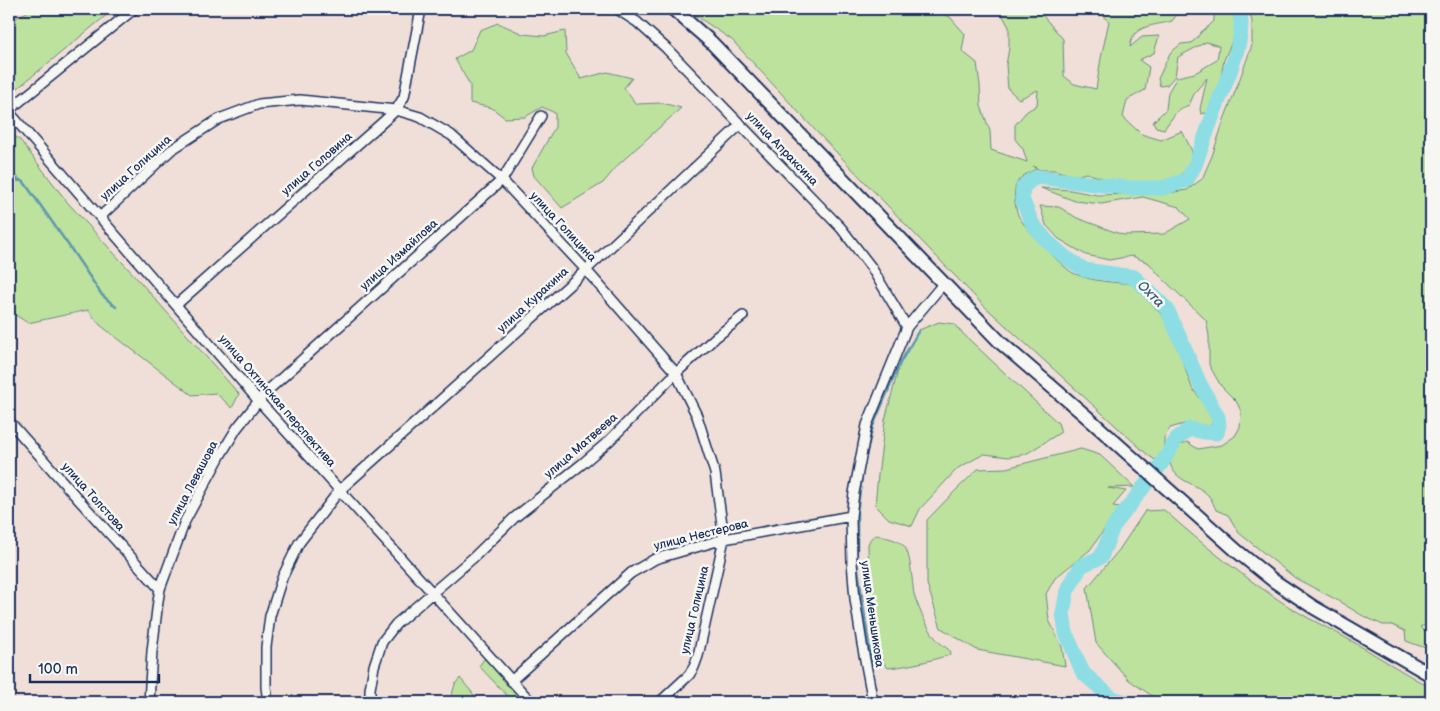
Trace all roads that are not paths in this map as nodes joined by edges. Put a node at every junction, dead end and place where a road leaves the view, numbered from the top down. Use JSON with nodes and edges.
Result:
{"nodes":[{"id":1,"x":134,"y":9,"type":"edge"},
{"id":2,"x":421,"y":9,"type":"edge"},
{"id":3,"x":617,"y":9,"type":"edge"},
{"id":4,"x":673,"y":9,"type":"edge"},
{"id":5,"x":396,"y":110,"type":"junction"},
{"id":6,"x":9,"y":111,"type":"edge"},
{"id":7,"x":541,"y":116,"type":"dead end"},
{"id":8,"x":740,"y":124,"type":"junction"},
{"id":9,"x":502,"y":180,"type":"junction"},
{"id":10,"x":100,"y":217,"type":"junction"},
{"id":11,"x":586,"y":270,"type":"junction"},
{"id":12,"x":944,"y":284,"type":"junction"},
{"id":13,"x":176,"y":305,"type":"junction"},
{"id":14,"x":743,"y":316,"type":"dead end"},
{"id":15,"x":907,"y":327,"type":"junction"},
{"id":16,"x":676,"y":373,"type":"junction"},
{"id":17,"x":258,"y":400,"type":"junction"},
{"id":18,"x":9,"y":421,"type":"edge"},
{"id":19,"x":339,"y":491,"type":"junction"},
{"id":20,"x":851,"y":516,"type":"junction"},
{"id":21,"x":724,"y":540,"type":"junction"},
{"id":22,"x":160,"y":589,"type":"junction"},
{"id":23,"x":432,"y":593,"type":"junction"},
{"id":24,"x":1431,"y":675,"type":"edge"},
{"id":25,"x":511,"y":681,"type":"junction"},
{"id":26,"x":149,"y":702,"type":"edge"},
{"id":27,"x":268,"y":702,"type":"edge"},
{"id":28,"x":370,"y":702,"type":"edge"},
{"id":29,"x":531,"y":702,"type":"edge"},
{"id":30,"x":660,"y":702,"type":"edge"},
{"id":31,"x":873,"y":702,"type":"edge"}],
"edges":[{"from":1,"to":6,"type":"street"},
{"from":2,"to":5,"type":"street","name":"улица Головина"},
{"from":3,"to":8,"type":"street","name":"улица Апраксина"},
{"from":4,"to":12,"type":"street"},
{"from":5,"to":9,"type":"street","name":"улица Голицина"},
{"from":5,"to":10,"type":"street","name":"улица Голицина"},
{"from":5,"to":13,"type":"street","name":"улица Головина"},
{"from":6,"to":10,"type":"street","name":"улица Охтинская перспектива"},
{"from":7,"to":9,"type":"street","name":"улица Измайлова"},
{"from":8,"to":11,"type":"street","name":"улица Куракина"},
{"from":8,"to":15,"type":"street","name":"улица Апраксина"},
{"from":9,"to":11,"type":"street","name":"улица Голицина"},
{"from":9,"to":17,"type":"street","name":"улица Измайлова"},
{"from":10,"to":13,"type":"street","name":"улица Охтинская перспектива"},
{"from":11,"to":16,"type":"street","name":"улица Голицина"},
{"from":11,"to":19,"type":"street","name":"улица Куракина"},
{"from":12,"to":15,"type":"street","name":"улица Меньшикова"},
{"from":12,"to":24,"type":"street"},
{"from":13,"to":17,"type":"street","name":"улица Охтинская перспектива"},
{"from":14,"to":16,"type":"street","name":"улица Матвеева"},
{"from":15,"to":20,"type":"street","name":"улица Меньшикова"},
{"from":16,"to":21,"type":"street","name":"улица Голицина"},
{"from":16,"to":23,"type":"street","name":"улица Матвеева"},
{"from":17,"to":19,"type":"street","name":"улица Охтинская перспектива"},
{"from":17,"to":22,"type":"street","name":"улица Левашова"},
{"from":18,"to":22,"type":"street","name":"улица Толстова"},
{"from":19,"to":23,"type":"street","name":"улица Охтинская перспектива"},
{"from":19,"to":27,"type":"street","name":"улица Куракина"},
{"from":20,"to":21,"type":"street","name":"улица Нестерова"},
{"from":20,"to":31,"type":"street","name":"улица Меньшикова"},
{"from":21,"to":25,"type":"street","name":"улица Нестерова"},
{"from":21,"to":30,"type":"street","name":"улица Голицина"},
{"from":22,"to":26,"type":"street","name":"улица Левашова"},
{"from":23,"to":25,"type":"street","name":"улица Охтинская перспектива"},
{"from":23,"to":28,"type":"street","name":"улица Матвеева"},
{"from":25,"to":29,"type":"street","name":"улица Охтинская перспектива"}]}
